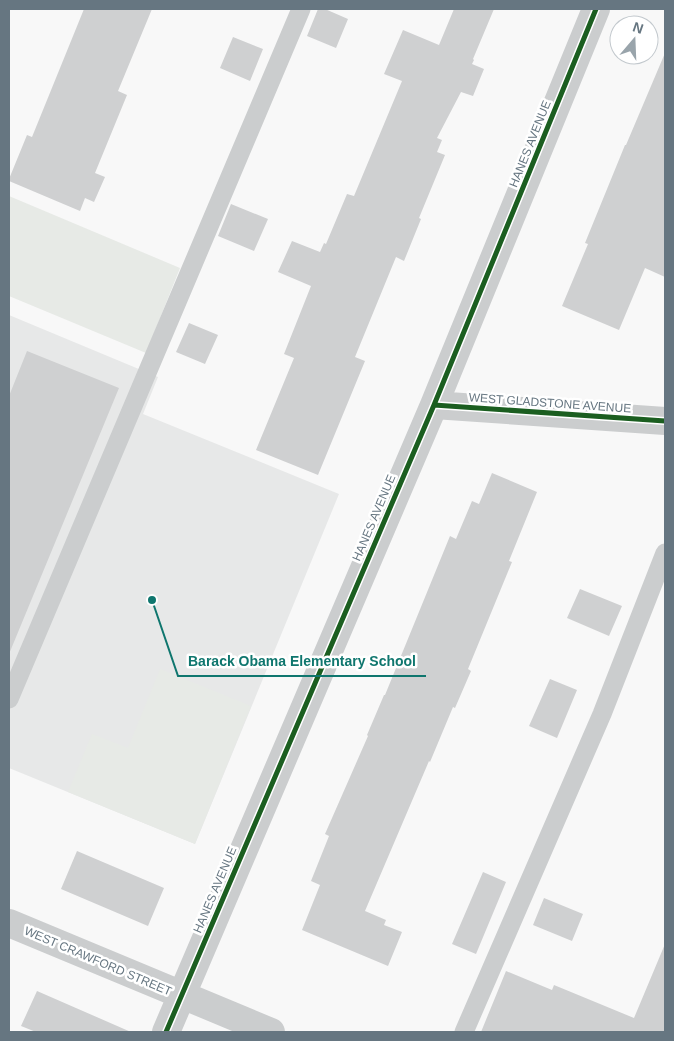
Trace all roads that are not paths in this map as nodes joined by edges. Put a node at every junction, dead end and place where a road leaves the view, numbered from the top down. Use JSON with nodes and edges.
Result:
{"nodes":[{"id":1,"x":301,"y":9,"type":"edge"},
{"id":2,"x":596,"y":9,"type":"edge"},
{"id":3,"x":434,"y":404,"type":"junction"},
{"id":4,"x":665,"y":421,"type":"edge"},
{"id":5,"x":665,"y":553,"type":"edge"},
{"id":6,"x":9,"y":699,"type":"edge"},
{"id":7,"x":9,"y":923,"type":"edge"},
{"id":8,"x":181,"y":995,"type":"junction"},
{"id":9,"x":166,"y":1032,"type":"edge"},
{"id":10,"x":271,"y":1032,"type":"edge"},
{"id":11,"x":464,"y":1032,"type":"edge"}],
"edges":[{"from":1,"to":6,"type":"lane"},
{"from":2,"to":3,"type":"street","name":"HANES AVENUE"},
{"from":3,"to":4,"type":"street","name":"WEST GLADSTONE AVENUE"},
{"from":3,"to":8,"type":"street","name":"HANES AVENUE"},
{"from":5,"to":11,"type":"lane"},
{"from":7,"to":8,"type":"street","name":"WEST CRAWFORD STREET"},
{"from":8,"to":9,"type":"street","name":"HANES AVENUE"},
{"from":8,"to":10,"type":"street","name":"WEST CRAWFORD STREET"}]}
